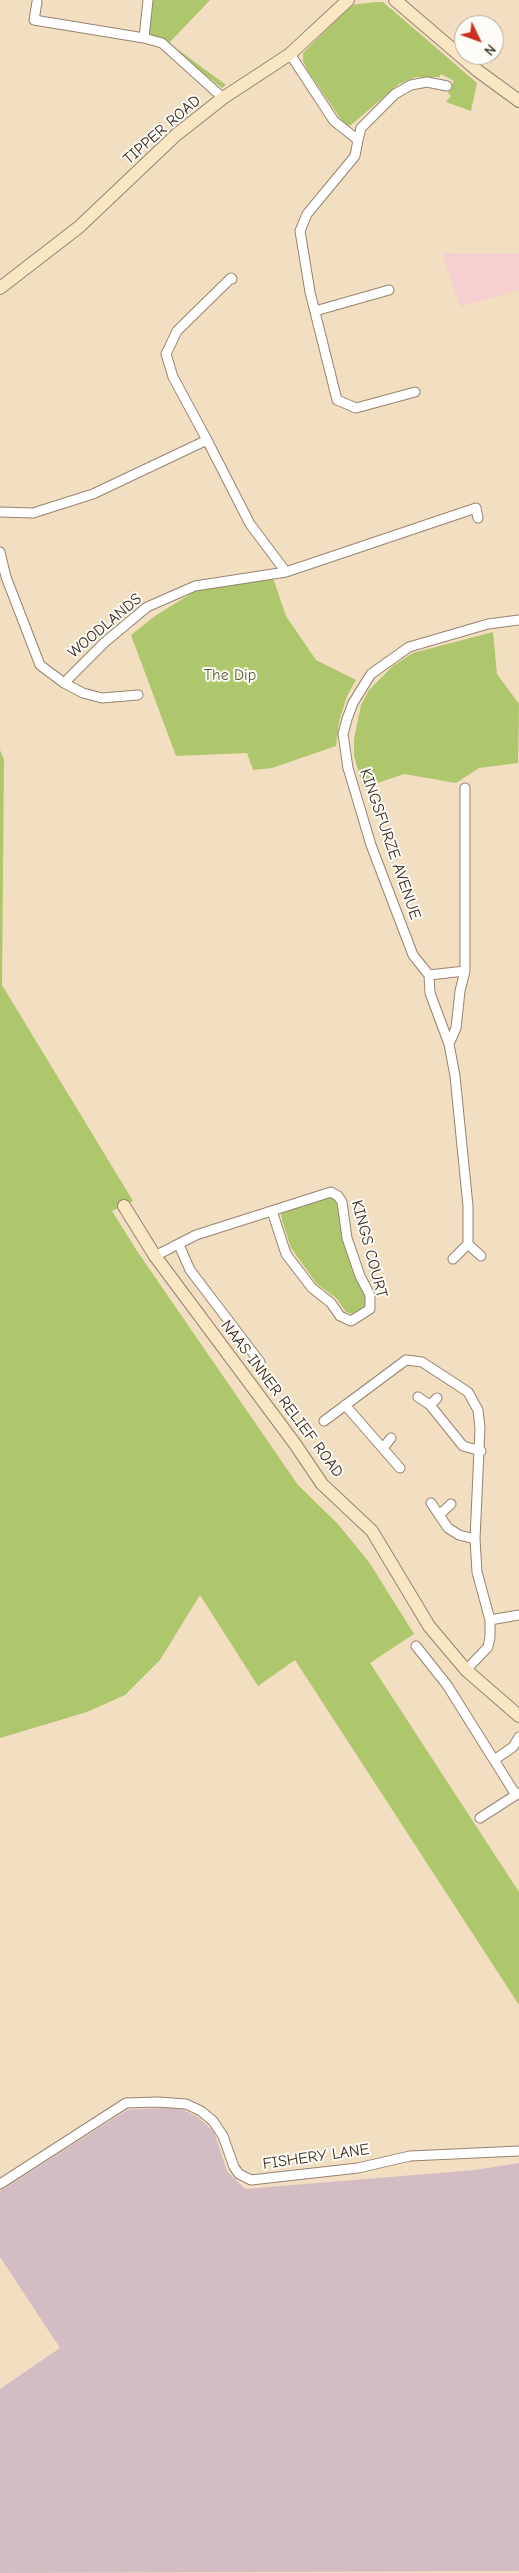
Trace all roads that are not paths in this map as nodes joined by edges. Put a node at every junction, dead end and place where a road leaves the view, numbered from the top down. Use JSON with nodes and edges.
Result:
{"nodes":[{"id":1,"x":148,"y":0,"type":"edge"},
{"id":2,"x":348,"y":0,"type":"edge"},
{"id":3,"x":395,"y":0,"type":"edge"},
{"id":4,"x":36,"y":2,"type":"dead end"},
{"id":5,"x":144,"y":38,"type":"junction"},
{"id":6,"x":290,"y":54,"type":"junction"},
{"id":7,"x":447,"y":86,"type":"dead end"},
{"id":8,"x":223,"y":98,"type":"junction"},
{"id":9,"x":519,"y":101,"type":"edge"},
{"id":10,"x":358,"y":140,"type":"junction"},
{"id":11,"x":232,"y":279,"type":"dead end"},
{"id":12,"x":0,"y":288,"type":"edge"},
{"id":13,"x":389,"y":290,"type":"dead end"},
{"id":14,"x":315,"y":311,"type":"junction"},
{"id":15,"x":415,"y":392,"type":"dead end"},
{"id":16,"x":207,"y":440,"type":"junction"},
{"id":17,"x":0,"y":512,"type":"edge"},
{"id":18,"x":478,"y":518,"type":"dead end"},
{"id":19,"x":0,"y":552,"type":"edge"},
{"id":20,"x":286,"y":572,"type":"junction"},
{"id":21,"x":519,"y":620,"type":"edge"},
{"id":22,"x":64,"y":683,"type":"junction"},
{"id":23,"x":138,"y":695,"type":"dead end"},
{"id":24,"x":465,"y":788,"type":"dead end"},
{"id":25,"x":465,"y":971,"type":"junction"},
{"id":26,"x":429,"y":975,"type":"junction"},
{"id":27,"x":449,"y":1044,"type":"junction"},
{"id":28,"x":124,"y":1206,"type":"dead end"},
{"id":29,"x":272,"y":1211,"type":"junction"},
{"id":30,"x":179,"y":1244,"type":"junction"},
{"id":31,"x":468,"y":1244,"type":"junction"},
{"id":32,"x":155,"y":1256,"type":"junction"},
{"id":33,"x":480,"y":1256,"type":"dead end"},
{"id":34,"x":453,"y":1259,"type":"dead end"},
{"id":35,"x":260,"y":1362,"type":"dead end"},
{"id":36,"x":418,"y":1397,"type":"dead end"},
{"id":37,"x":438,"y":1398,"type":"dead end"},
{"id":38,"x":345,"y":1405,"type":"junction"},
{"id":39,"x":430,"y":1406,"type":"junction"},
{"id":40,"x":324,"y":1421,"type":"dead end"},
{"id":41,"x":392,"y":1438,"type":"dead end"},
{"id":42,"x":383,"y":1448,"type":"junction"},
{"id":43,"x":481,"y":1451,"type":"junction"},
{"id":44,"x":400,"y":1468,"type":"dead end"},
{"id":45,"x":431,"y":1503,"type":"dead end"},
{"id":46,"x":451,"y":1504,"type":"dead end"},
{"id":47,"x":439,"y":1515,"type":"junction"},
{"id":48,"x":475,"y":1539,"type":"junction"},
{"id":49,"x":519,"y":1615,"type":"edge"},
{"id":50,"x":490,"y":1620,"type":"junction"},
{"id":51,"x":416,"y":1646,"type":"dead end"},
{"id":52,"x":423,"y":1655,"type":"junction"},
{"id":53,"x":415,"y":1660,"type":"dead end"},
{"id":54,"x":466,"y":1670,"type":"junction"},
{"id":55,"x":519,"y":1716,"type":"edge"},
{"id":56,"x":519,"y":1737,"type":"edge"},
{"id":57,"x":516,"y":1749,"type":"edge"},
{"id":58,"x":494,"y":1760,"type":"junction"},
{"id":59,"x":518,"y":1794,"type":"edge"},
{"id":60,"x":480,"y":1818,"type":"dead end"},
{"id":61,"x":519,"y":2151,"type":"edge"},
{"id":62,"x":0,"y":2184,"type":"edge"}],
"edges":[{"from":1,"to":5,"type":"street"},
{"from":2,"to":6,"type":"street","name":"TIPPER ROAD"},
{"from":3,"to":9,"type":"street"},
{"from":4,"to":5,"type":"street"},
{"from":5,"to":8,"type":"street"},
{"from":6,"to":8,"type":"street","name":"TIPPER ROAD"},
{"from":6,"to":10,"type":"street"},
{"from":7,"to":10,"type":"street"},
{"from":8,"to":12,"type":"street","name":"TIPPER ROAD"},
{"from":10,"to":14,"type":"street"},
{"from":11,"to":16,"type":"street"},
{"from":13,"to":14,"type":"street"},
{"from":14,"to":15,"type":"street"},
{"from":16,"to":17,"type":"street"},
{"from":16,"to":20,"type":"street"},
{"from":18,"to":20,"type":"street","name":"WOODLANDS"},
{"from":19,"to":22,"type":"street","name":"WOODLANDS"},
{"from":20,"to":22,"type":"street","name":"WOODLANDS"},
{"from":21,"to":26,"type":"street","name":"KINGSFURZE AVENUE"},
{"from":22,"to":23,"type":"street","name":"WOODLANDS"},
{"from":24,"to":25,"type":"street","name":"KINGSFURZE AVENUE"},
{"from":25,"to":26,"type":"street"},
{"from":25,"to":27,"type":"street","name":"KINGSFURZE AVENUE"},
{"from":26,"to":27,"type":"street","name":"KINGSFURZE AVENUE"},
{"from":27,"to":31,"type":"street","name":"KINGSFURZE AVENUE"},
{"from":28,"to":32,"type":"street","name":"NAAS INNER RELIEF ROAD"},
{"from":29,"to":29,"type":"street","name":"KINGS COURT"},
{"from":29,"to":30,"type":"street","name":"KINGS COURT"},
{"from":30,"to":32,"type":"street","name":"KINGS COURT"},
{"from":30,"to":35,"type":"street"},
{"from":31,"to":33,"type":"street"},
{"from":31,"to":34,"type":"street"},
{"from":32,"to":54,"type":"street","name":"NAAS INNER RELIEF ROAD"},
{"from":36,"to":39,"type":"street"},
{"from":37,"to":39,"type":"street"},
{"from":38,"to":40,"type":"street"},
{"from":38,"to":42,"type":"street"},
{"from":38,"to":43,"type":"street"},
{"from":39,"to":43,"type":"street"},
{"from":41,"to":42,"type":"street"},
{"from":42,"to":44,"type":"street"},
{"from":43,"to":48,"type":"street"},
{"from":45,"to":47,"type":"street"},
{"from":46,"to":47,"type":"street"},
{"from":47,"to":48,"type":"street"},
{"from":48,"to":50,"type":"street"},
{"from":49,"to":50,"type":"street"},
{"from":50,"to":54,"type":"street"},
{"from":51,"to":52,"type":"street"},
{"from":52,"to":53,"type":"street"},
{"from":52,"to":58,"type":"street"},
{"from":54,"to":55,"type":"street","name":"NAAS INNER RELIEF ROAD"},
{"from":56,"to":57,"type":"street"},
{"from":57,"to":58,"type":"street"},
{"from":58,"to":59,"type":"street"},
{"from":59,"to":60,"type":"street"},
{"from":61,"to":62,"type":"street","name":"FISHERY LANE"}]}
